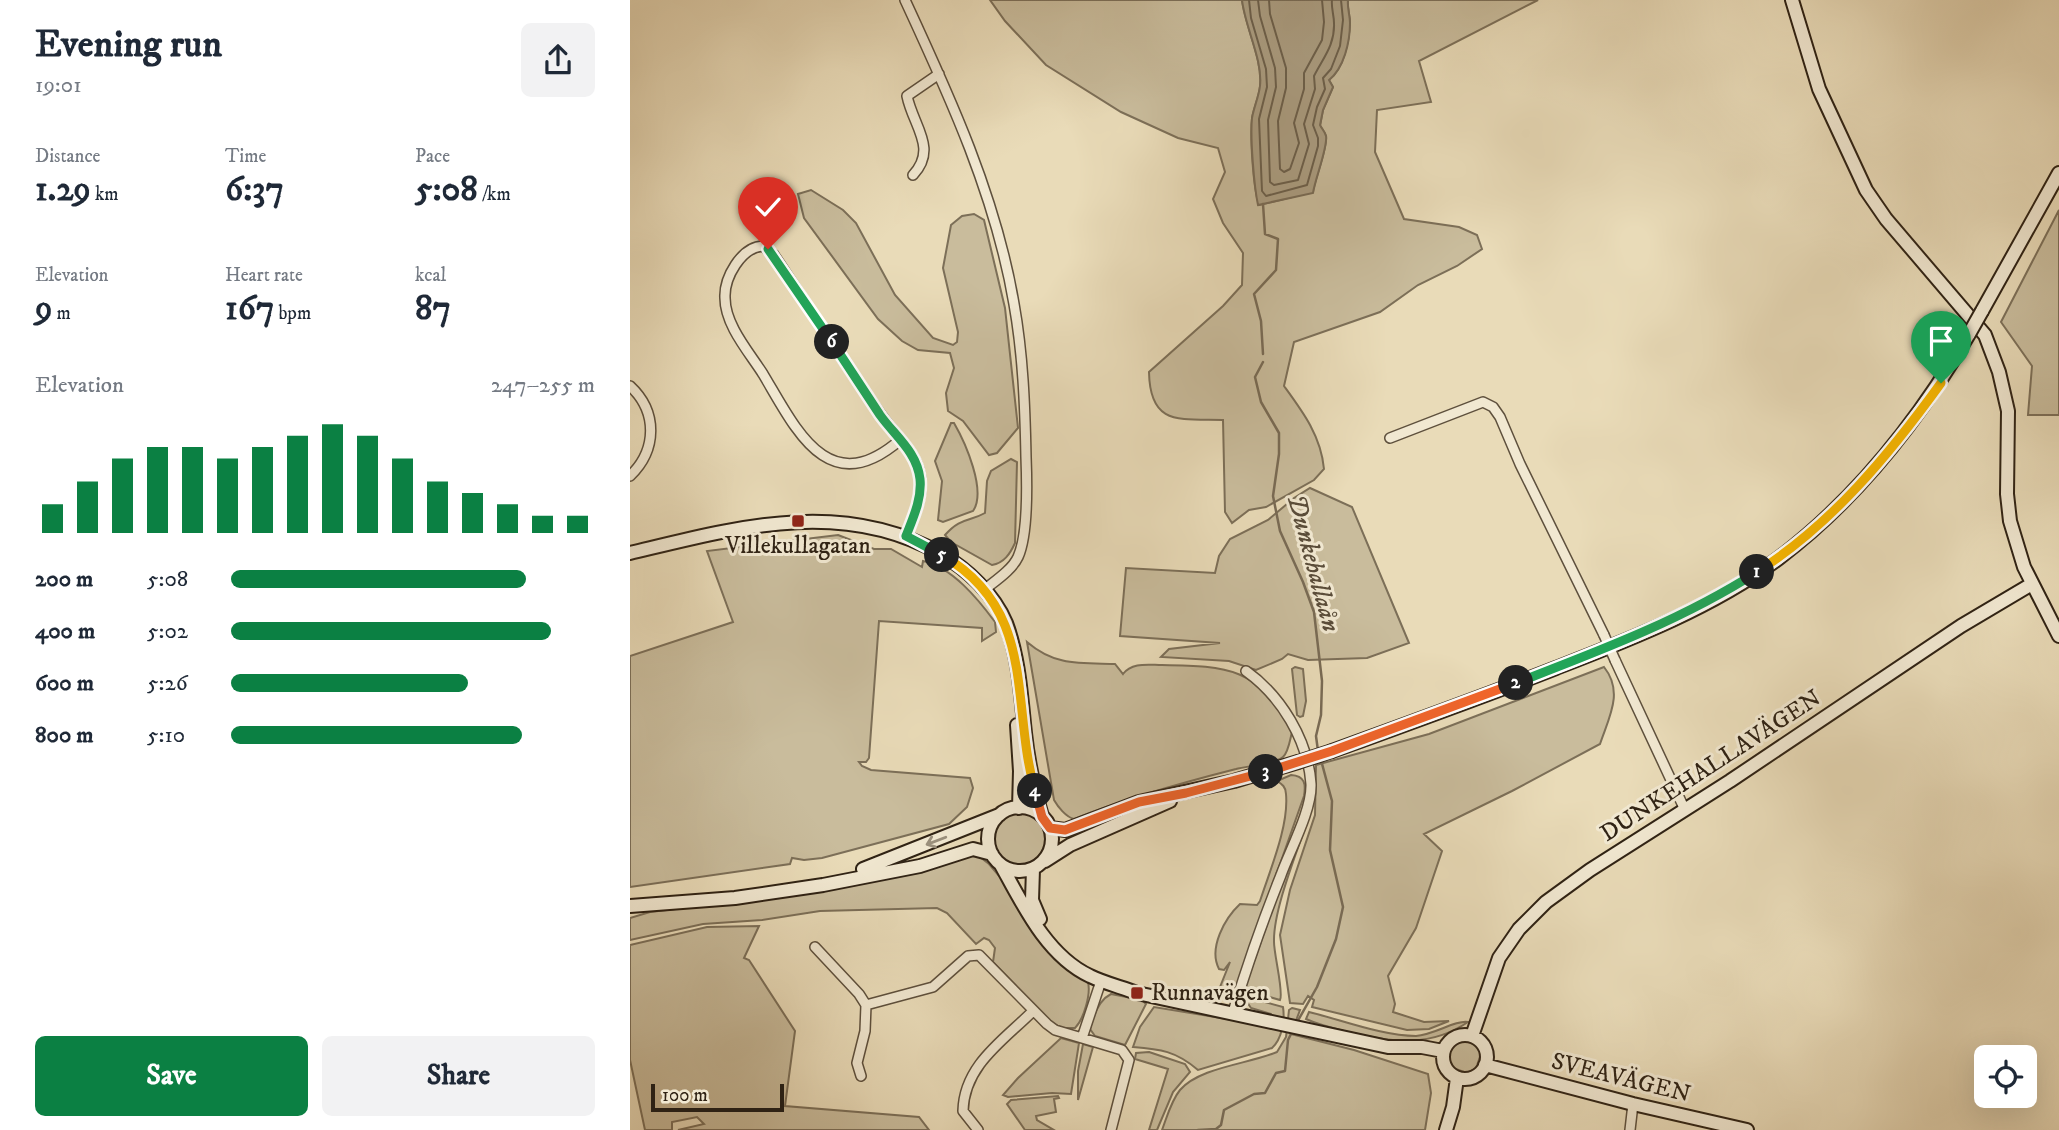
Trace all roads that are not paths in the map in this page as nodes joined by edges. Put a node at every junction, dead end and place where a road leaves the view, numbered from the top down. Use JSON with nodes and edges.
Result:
{"nodes":[{"id":1,"x":905,"y":0,"type":"edge"},
{"id":2,"x":1792,"y":0,"type":"edge"},
{"id":3,"x":939,"y":74,"type":"junction"},
{"id":4,"x":2059,"y":173,"type":"edge"},
{"id":5,"x":913,"y":176,"type":"dead end"},
{"id":6,"x":630,"y":386,"type":"edge"},
{"id":7,"x":1390,"y":438,"type":"dead end"},
{"id":8,"x":900,"y":440,"type":"junction"},
{"id":9,"x":630,"y":476,"type":"edge"},
{"id":10,"x":906,"y":536,"type":"junction"},
{"id":11,"x":630,"y":553,"type":"edge"},
{"id":12,"x":2032,"y":584,"type":"junction"},
{"id":13,"x":984,"y":590,"type":"junction"},
{"id":14,"x":2059,"y":636,"type":"edge"},
{"id":15,"x":1017,"y":665,"type":"junction"},
{"id":16,"x":1246,"y":671,"type":"dead end"},
{"id":17,"x":1186,"y":793,"type":"junction"},
{"id":18,"x":1019,"y":808,"type":"junction"},
{"id":19,"x":1685,"y":810,"type":"junction"},
{"id":20,"x":1000,"y":815,"type":"junction"},
{"id":21,"x":1046,"y":822,"type":"junction"},
{"id":22,"x":992,"y":854,"type":"junction"},
{"id":23,"x":1001,"y":865,"type":"junction"},
{"id":24,"x":1036,"y":867,"type":"junction"},
{"id":25,"x":823,"y":885,"type":"junction"},
{"id":26,"x":630,"y":906,"type":"edge"},
{"id":27,"x":816,"y":947,"type":"dead end"},
{"id":28,"x":1087,"y":975,"type":"junction"},
{"id":29,"x":1101,"y":981,"type":"junction"},
{"id":30,"x":866,"y":1005,"type":"junction"},
{"id":31,"x":1033,"y":1011,"type":"junction"},
{"id":32,"x":1233,"y":1012,"type":"junction"},
{"id":33,"x":1472,"y":1036,"type":"junction"},
{"id":34,"x":1082,"y":1038,"type":"junction"},
{"id":35,"x":1443,"y":1051,"type":"junction"},
{"id":36,"x":1485,"y":1065,"type":"junction"},
{"id":37,"x":861,"y":1076,"type":"dead end"},
{"id":38,"x":1457,"y":1078,"type":"junction"},
{"id":39,"x":1633,"y":1104,"type":"junction"},
{"id":40,"x":978,"y":1130,"type":"edge"},
{"id":41,"x":1111,"y":1130,"type":"edge"},
{"id":42,"x":1446,"y":1130,"type":"edge"},
{"id":43,"x":1630,"y":1130,"type":"edge"},
{"id":44,"x":1747,"y":1130,"type":"edge"}],
"edges":[{"from":1,"to":3,"type":"street"},
{"from":2,"to":12,"type":"street"},
{"from":3,"to":5,"type":"street"},
{"from":3,"to":13,"type":"street"},
{"from":4,"to":17,"type":"street","bridge":true},
{"from":6,"to":9,"type":"street"},
{"from":7,"to":19,"type":"street","bridge":true},
{"from":8,"to":8,"type":"street"},
{"from":8,"to":10,"type":"street"},
{"from":10,"to":11,"type":"street"},
{"from":10,"to":13,"type":"street"},
{"from":12,"to":14,"type":"street"},
{"from":12,"to":19,"type":"street","name":"DUNKEHALLAVÄGEN"},
{"from":13,"to":15,"type":"street"},
{"from":15,"to":18,"type":"street"},
{"from":15,"to":21,"type":"street"},
{"from":16,"to":32,"type":"street"},
{"from":17,"to":21,"type":"street"},
{"from":17,"to":24,"type":"street"},
{"from":18,"to":20,"type":"street"},
{"from":18,"to":21,"type":"street"},
{"from":19,"to":33,"type":"street","name":"DUNKEHALLAVÄGEN"},
{"from":20,"to":22,"type":"street"},
{"from":20,"to":25,"type":"street","one_way":true},
{"from":21,"to":24,"type":"street"},
{"from":22,"to":23,"type":"street"},
{"from":22,"to":25,"type":"street"},
{"from":23,"to":24,"type":"street"},
{"from":23,"to":28,"type":"street"},
{"from":24,"to":28,"type":"street"},
{"from":25,"to":26,"type":"street"},
{"from":27,"to":30,"type":"street"},
{"from":28,"to":29,"type":"street"},
{"from":29,"to":32,"type":"street"},
{"from":29,"to":34,"type":"street"},
{"from":30,"to":31,"type":"street"},
{"from":30,"to":37,"type":"street"},
{"from":31,"to":34,"type":"street"},
{"from":31,"to":40,"type":"street"},
{"from":32,"to":35,"type":"street"},
{"from":33,"to":35,"type":"street"},
{"from":33,"to":36,"type":"street"},
{"from":34,"to":41,"type":"street"},
{"from":35,"to":38,"type":"street"},
{"from":36,"to":38,"type":"street"},
{"from":36,"to":39,"type":"street","name":"SVEAVÄGEN"},
{"from":38,"to":42,"type":"street"},
{"from":39,"to":43,"type":"street"},
{"from":39,"to":44,"type":"street","name":"SVEAVÄGEN"}]}
